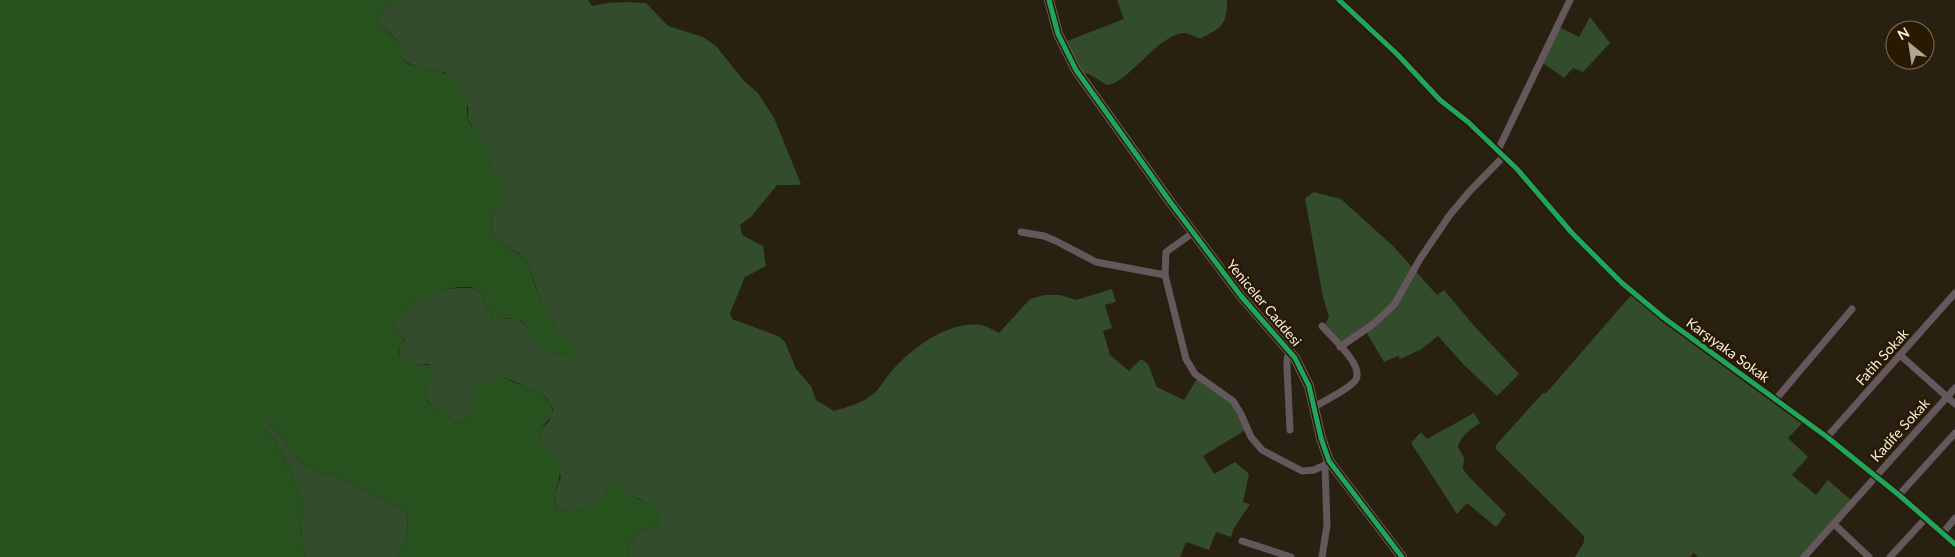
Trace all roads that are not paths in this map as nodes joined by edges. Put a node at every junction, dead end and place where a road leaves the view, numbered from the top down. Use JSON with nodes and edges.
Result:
{"nodes":[{"id":1,"x":1050,"y":0,"type":"edge"},
{"id":2,"x":1339,"y":0,"type":"edge"},
{"id":3,"x":1570,"y":0,"type":"edge"},
{"id":4,"x":1498,"y":150,"type":"junction"},
{"id":5,"x":1504,"y":156,"type":"junction"},
{"id":6,"x":1021,"y":232,"type":"dead end"},
{"id":7,"x":1194,"y":232,"type":"junction"},
{"id":8,"x":1165,"y":275,"type":"junction"},
{"id":9,"x":1955,"y":293,"type":"edge"},
{"id":10,"x":1852,"y":308,"type":"dead end"},
{"id":11,"x":1322,"y":326,"type":"dead end"},
{"id":12,"x":1340,"y":347,"type":"junction"},
{"id":13,"x":1290,"y":352,"type":"junction"},
{"id":14,"x":1900,"y":355,"type":"junction"},
{"id":15,"x":1955,"y":388,"type":"edge"},
{"id":16,"x":1947,"y":397,"type":"junction"},
{"id":17,"x":1776,"y":399,"type":"junction"},
{"id":18,"x":1955,"y":404,"type":"edge"},
{"id":19,"x":1314,"y":407,"type":"junction"},
{"id":20,"x":1290,"y":430,"type":"dead end"},
{"id":21,"x":1955,"y":433,"type":"edge"},
{"id":22,"x":1827,"y":437,"type":"junction"},
{"id":23,"x":1327,"y":463,"type":"junction"},
{"id":24,"x":1876,"y":476,"type":"junction"},
{"id":25,"x":1899,"y":495,"type":"junction"},
{"id":26,"x":1926,"y":518,"type":"junction"},
{"id":27,"x":1955,"y":518,"type":"edge"},
{"id":28,"x":1834,"y":524,"type":"junction"},
{"id":29,"x":1943,"y":533,"type":"junction"},
{"id":30,"x":1242,"y":541,"type":"dead end"},
{"id":31,"x":1955,"y":544,"type":"edge"},
{"id":32,"x":1291,"y":557,"type":"edge"},
{"id":33,"x":1322,"y":557,"type":"edge"},
{"id":34,"x":1402,"y":557,"type":"edge"},
{"id":35,"x":1804,"y":557,"type":"edge"},
{"id":36,"x":1869,"y":557,"type":"edge"},
{"id":37,"x":1890,"y":557,"type":"edge"}],
"edges":[{"from":1,"to":7,"type":"street","name":"Yeniceler Caddesi"},
{"from":2,"to":4,"type":"street","name":"Karşıyaka Sokak"},
{"from":3,"to":4,"type":"street"},
{"from":4,"to":5,"type":"street","name":"Karşıyaka Sokak"},
{"from":5,"to":12,"type":"street"},
{"from":5,"to":17,"type":"street","name":"Karşıyaka Sokak"},
{"from":6,"to":8,"type":"street"},
{"from":7,"to":8,"type":"street"},
{"from":7,"to":13,"type":"street","name":"Yeniceler Caddesi"},
{"from":8,"to":23,"type":"street"},
{"from":9,"to":14,"type":"street","name":"Fatih Sokak"},
{"from":10,"to":17,"type":"street"},
{"from":11,"to":12,"type":"street"},
{"from":12,"to":19,"type":"street"},
{"from":13,"to":19,"type":"street","name":"Yeniceler Caddesi"},
{"from":13,"to":20,"type":"street"},
{"from":14,"to":16,"type":"street"},
{"from":14,"to":22,"type":"street","name":"Fatih Sokak"},
{"from":15,"to":16,"type":"street","name":"Kadife Sokak"},
{"from":16,"to":18,"type":"street"},
{"from":16,"to":24,"type":"street","name":"Kadife Sokak"},
{"from":17,"to":22,"type":"street","name":"Karşıyaka Sokak"},
{"from":19,"to":23,"type":"street","name":"Yeniceler Caddesi"},
{"from":21,"to":25,"type":"street"},
{"from":22,"to":24,"type":"street","name":"Karşıyaka Sokak"},
{"from":23,"to":33,"type":"street"},
{"from":23,"to":34,"type":"street","name":"Yeniceler Caddesi"},
{"from":24,"to":25,"type":"street","name":"Karşıyaka Sokak"},
{"from":24,"to":28,"type":"street","name":"Kadife Sokak"},
{"from":25,"to":26,"type":"street","name":"Karşıyaka Sokak"},
{"from":26,"to":29,"type":"street","name":"Karşıyaka Sokak"},
{"from":26,"to":37,"type":"street"},
{"from":27,"to":29,"type":"street"},
{"from":28,"to":35,"type":"street","name":"Kadife Sokak"},
{"from":28,"to":36,"type":"street"},
{"from":29,"to":31,"type":"street","name":"Karşıyaka Sokak"},
{"from":30,"to":32,"type":"street"}]}
